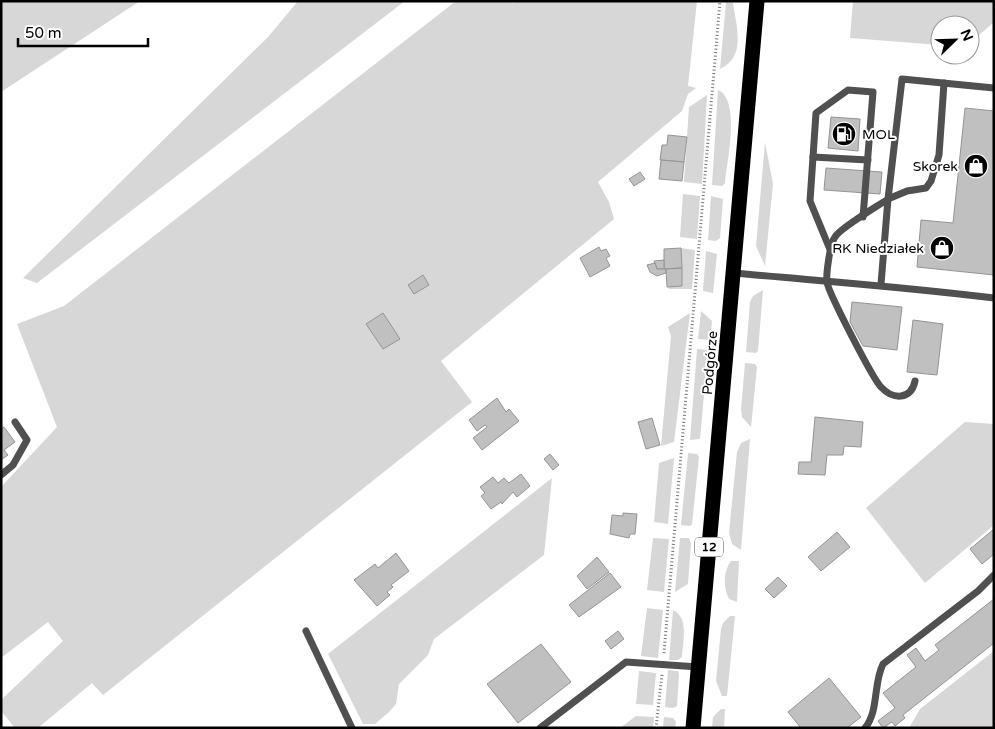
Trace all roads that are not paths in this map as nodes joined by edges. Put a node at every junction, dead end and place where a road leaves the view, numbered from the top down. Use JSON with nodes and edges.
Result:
{"nodes":[{"id":1,"x":757,"y":1,"type":"edge"},
{"id":2,"x":944,"y":83,"type":"junction"},
{"id":3,"x":994,"y":88,"type":"edge"},
{"id":4,"x":813,"y":157,"type":"junction"},
{"id":5,"x":868,"y":160,"type":"junction"},
{"id":6,"x":888,"y":199,"type":"junction"},
{"id":7,"x":863,"y":217,"type":"junction"},
{"id":8,"x":830,"y":252,"type":"junction"},
{"id":9,"x":734,"y":273,"type":"junction"},
{"id":10,"x":827,"y":282,"type":"junction"},
{"id":11,"x":881,"y":284,"type":"junction"},
{"id":12,"x":994,"y":298,"type":"edge"},
{"id":13,"x":915,"y":381,"type":"dead end"},
{"id":14,"x":15,"y":422,"type":"dead end"},
{"id":15,"x":1,"y":475,"type":"edge"},
{"id":16,"x":994,"y":575,"type":"edge"},
{"id":17,"x":306,"y":631,"type":"dead end"},
{"id":18,"x":698,"y":667,"type":"junction"},
{"id":19,"x":352,"y":728,"type":"edge"},
{"id":20,"x":540,"y":728,"type":"edge"},
{"id":21,"x":692,"y":728,"type":"edge"},
{"id":22,"x":865,"y":728,"type":"edge"}],
"edges":[{"from":1,"to":9,"type":"highway","name":"Podgórze","number":"12"},
{"from":2,"to":3,"type":"lane"},
{"from":2,"to":6,"type":"lane"},
{"from":2,"to":6,"type":"lane"},
{"from":4,"to":5,"type":"lane"},
{"from":4,"to":5,"type":"lane"},
{"from":4,"to":8,"type":"lane"},
{"from":5,"to":7,"type":"lane"},
{"from":6,"to":7,"type":"lane"},
{"from":6,"to":11,"type":"lane"},
{"from":7,"to":8,"type":"lane"},
{"from":8,"to":10,"type":"lane"},
{"from":9,"to":10,"type":"lane"},
{"from":9,"to":18,"type":"highway","name":"Podgórze","number":"12"},
{"from":10,"to":11,"type":"lane"},
{"from":10,"to":13,"type":"lane"},
{"from":11,"to":12,"type":"lane"},
{"from":14,"to":15,"type":"lane"},
{"from":16,"to":22,"type":"lane"},
{"from":17,"to":19,"type":"lane"},
{"from":18,"to":20,"type":"lane"},
{"from":18,"to":21,"type":"highway","name":"Podgórze","number":"12"}]}
